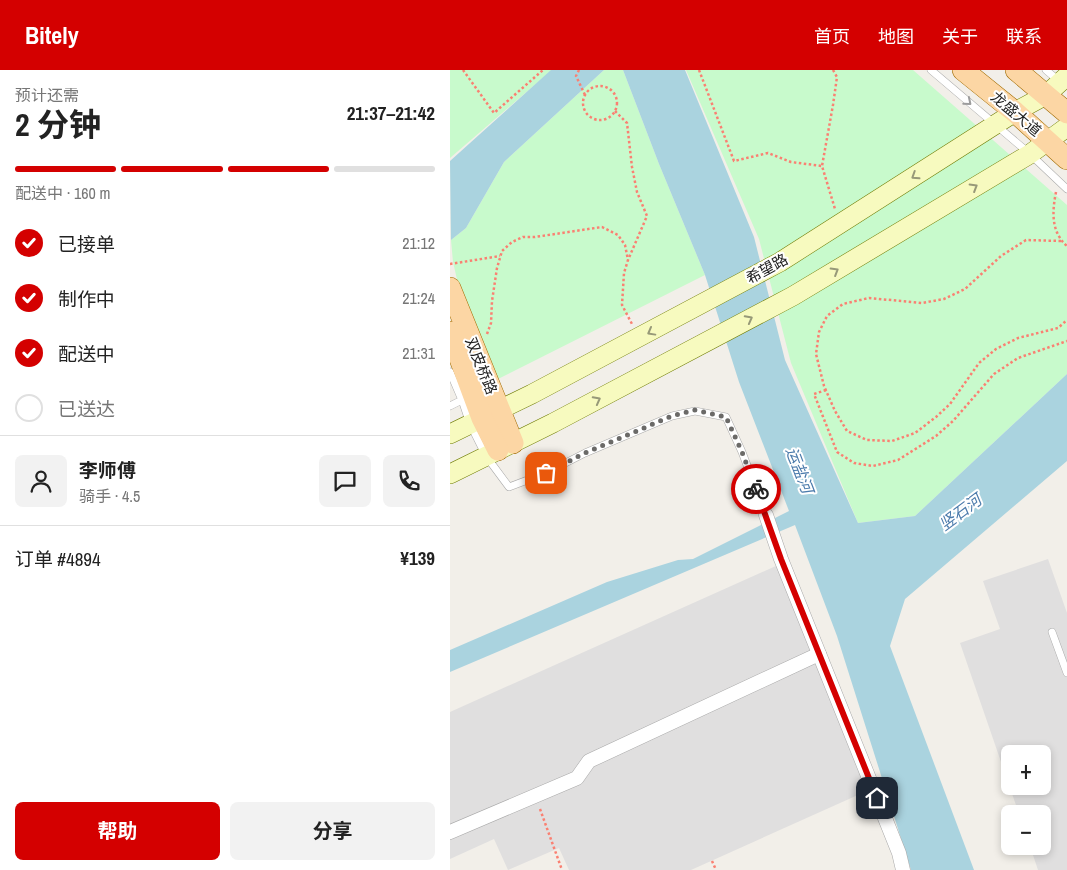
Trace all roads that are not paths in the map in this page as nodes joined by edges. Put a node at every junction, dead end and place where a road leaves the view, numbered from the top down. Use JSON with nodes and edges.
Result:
{"nodes":[{"id":1,"x":931,"y":70,"type":"edge"},
{"id":2,"x":964,"y":70,"type":"edge"},
{"id":3,"x":1016,"y":70,"type":"edge"},
{"id":4,"x":1046,"y":70,"type":"edge"},
{"id":5,"x":1060,"y":85,"type":"edge"},
{"id":6,"x":1015,"y":112,"type":"junction"},
{"id":7,"x":1067,"y":113,"type":"edge"},
{"id":8,"x":996,"y":125,"type":"junction"},
{"id":9,"x":1067,"y":127,"type":"edge"},
{"id":10,"x":1048,"y":142,"type":"junction"},
{"id":11,"x":1030,"y":154,"type":"junction"},
{"id":12,"x":1067,"y":159,"type":"edge"},
{"id":13,"x":1067,"y":189,"type":"edge"},
{"id":14,"x":450,"y":288,"type":"edge"},
{"id":15,"x":450,"y":332,"type":"edge"},
{"id":16,"x":450,"y":372,"type":"edge"},
{"id":17,"x":462,"y":400,"type":"junction"},
{"id":18,"x":450,"y":406,"type":"edge"},
{"id":19,"x":484,"y":417,"type":"junction"},
{"id":20,"x":450,"y":434,"type":"edge"},
{"id":21,"x":499,"y":450,"type":"junction"},
{"id":22,"x":450,"y":474,"type":"edge"},
{"id":23,"x":766,"y":515,"type":"joint"},
{"id":24,"x":1052,"y":632,"type":"dead end"},
{"id":25,"x":819,"y":654,"type":"junction"},
{"id":26,"x":1067,"y":673,"type":"edge"},
{"id":27,"x":450,"y":832,"type":"edge"},
{"id":28,"x":903,"y":870,"type":"edge"}],
"edges":[{"from":1,"to":8,"type":"lane","one_way":true},
{"from":2,"to":6,"type":"main road","name":"龙盛大道"},
{"from":3,"to":5,"type":"main road"},
{"from":4,"to":5,"type":"lane"},
{"from":5,"to":6,"type":"main road","name":"希望路"},
{"from":5,"to":7,"type":"main road"},
{"from":6,"to":8,"type":"main road","name":"希望路"},
{"from":6,"to":10,"type":"main road","name":"龙盛大道"},
{"from":8,"to":11,"type":"lane"},
{"from":8,"to":19,"type":"main road","name":"希望路","one_way":true},
{"from":9,"to":10,"type":"main road"},
{"from":10,"to":11,"type":"main road"},
{"from":10,"to":12,"type":"main road","name":"龙盛大道"},
{"from":11,"to":13,"type":"lane"},
{"from":21,"to":11,"type":"main road","one_way":true},
{"from":14,"to":19,"type":"main road","name":"双皮桥路"},
{"from":15,"to":19,"type":"main road","name":"双皮桥路"},
{"from":16,"to":17,"type":"lane"},
{"from":17,"to":18,"type":"lane"},
{"from":17,"to":19,"type":"lane"},
{"from":19,"to":20,"type":"main road","name":"希望路"},
{"from":19,"to":21,"type":"main road","name":"双皮桥路"},
{"from":19,"to":21,"type":"lane"},
{"from":21,"to":22,"type":"main road"},
{"from":21,"to":23,"type":"lane"},
{"from":23,"to":25,"type":"street"},
{"from":24,"to":26,"type":"lane"},
{"from":25,"to":27,"type":"street"},
{"from":25,"to":28,"type":"street"}]}
